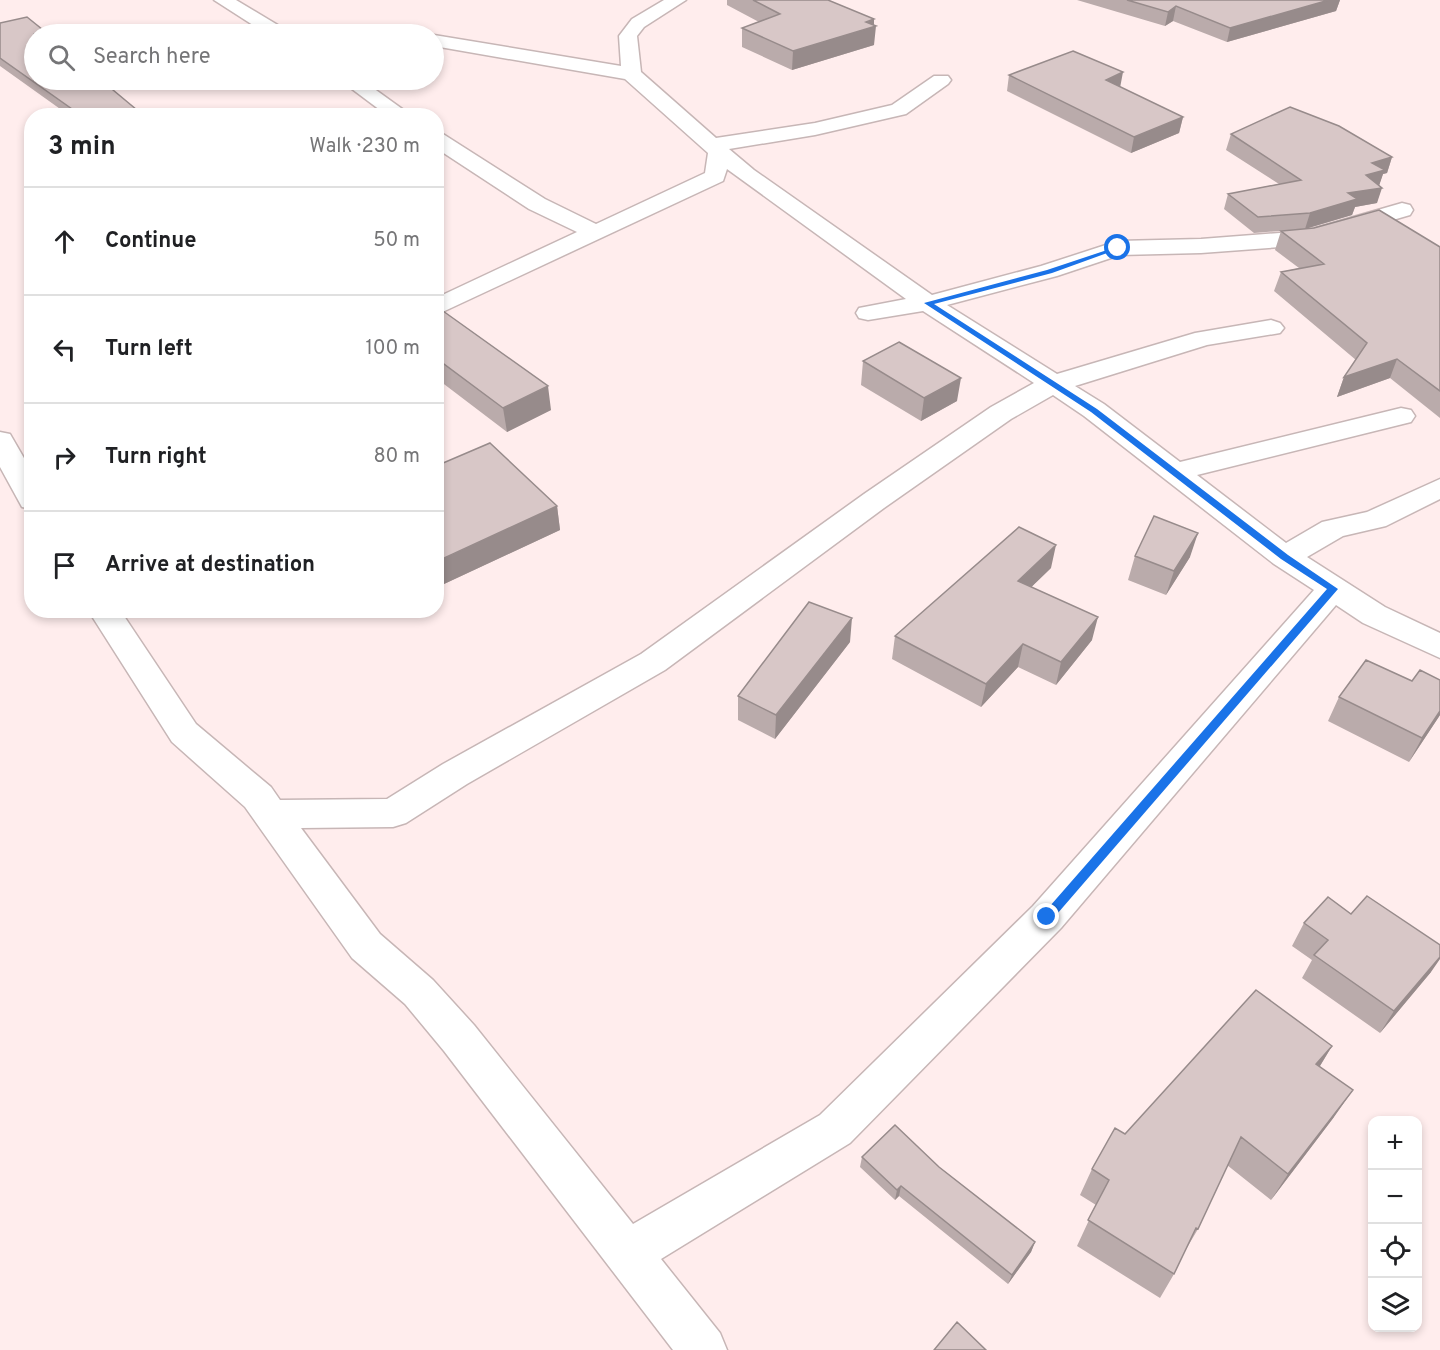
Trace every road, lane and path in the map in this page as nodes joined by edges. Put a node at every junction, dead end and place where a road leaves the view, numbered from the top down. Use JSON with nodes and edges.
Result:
{"nodes":[{"id":1,"x":223,"y":0,"type":"edge"},
{"id":2,"x":676,"y":0,"type":"edge"},
{"id":3,"x":263,"y":24,"type":"edge"},
{"id":4,"x":444,"y":42,"type":"edge"},
{"id":5,"x":631,"y":74,"type":"junction"},
{"id":6,"x":941,"y":80,"type":"dead end"},
{"id":7,"x":364,"y":90,"type":"edge"},
{"id":8,"x":390,"y":108,"type":"edge"},
{"id":9,"x":444,"y":143,"type":"edge"},
{"id":10,"x":716,"y":148,"type":"junction"},
{"id":11,"x":1402,"y":210,"type":"dead end"},
{"id":12,"x":597,"y":233,"type":"junction"},
{"id":13,"x":928,"y":303,"type":"junction"},
{"id":14,"x":444,"y":304,"type":"edge"},
{"id":15,"x":868,"y":313,"type":"dead end"},
{"id":16,"x":1271,"y":328,"type":"dead end"},
{"id":17,"x":1053,"y":384,"type":"junction"},
{"id":18,"x":1401,"y":416,"type":"dead end"},
{"id":19,"x":0,"y":440,"type":"edge"},
{"id":20,"x":1174,"y":472,"type":"junction"},
{"id":21,"x":24,"y":485,"type":"edge"},
{"id":22,"x":1440,"y":488,"type":"edge"},
{"id":23,"x":1285,"y":557,"type":"junction"},
{"id":24,"x":1333,"y":589,"type":"junction"},
{"id":25,"x":108,"y":618,"type":"edge"},
{"id":26,"x":1440,"y":647,"type":"edge"},
{"id":27,"x":270,"y":814,"type":"junction"},
{"id":28,"x":628,"y":1253,"type":"junction"},
{"id":29,"x":703,"y":1350,"type":"edge"}],
"edges":[{"from":1,"to":3,"type":"street"},
{"from":2,"to":5,"type":"street"},
{"from":4,"to":5,"type":"street"},
{"from":5,"to":10,"type":"street"},
{"from":6,"to":10,"type":"street"},
{"from":7,"to":8,"type":"street"},
{"from":9,"to":12,"type":"street"},
{"from":10,"to":12,"type":"street"},
{"from":10,"to":13,"type":"street"},
{"from":11,"to":13,"type":"street"},
{"from":12,"to":14,"type":"street"},
{"from":13,"to":15,"type":"street"},
{"from":13,"to":17,"type":"street"},
{"from":16,"to":17,"type":"street"},
{"from":17,"to":20,"type":"street"},
{"from":17,"to":27,"type":"street"},
{"from":18,"to":20,"type":"street"},
{"from":19,"to":21,"type":"street"},
{"from":20,"to":23,"type":"street"},
{"from":22,"to":23,"type":"street"},
{"from":23,"to":24,"type":"street"},
{"from":24,"to":26,"type":"street"},
{"from":24,"to":28,"type":"street"},
{"from":25,"to":27,"type":"street"},
{"from":27,"to":28,"type":"street"},
{"from":28,"to":29,"type":"street"}]}
